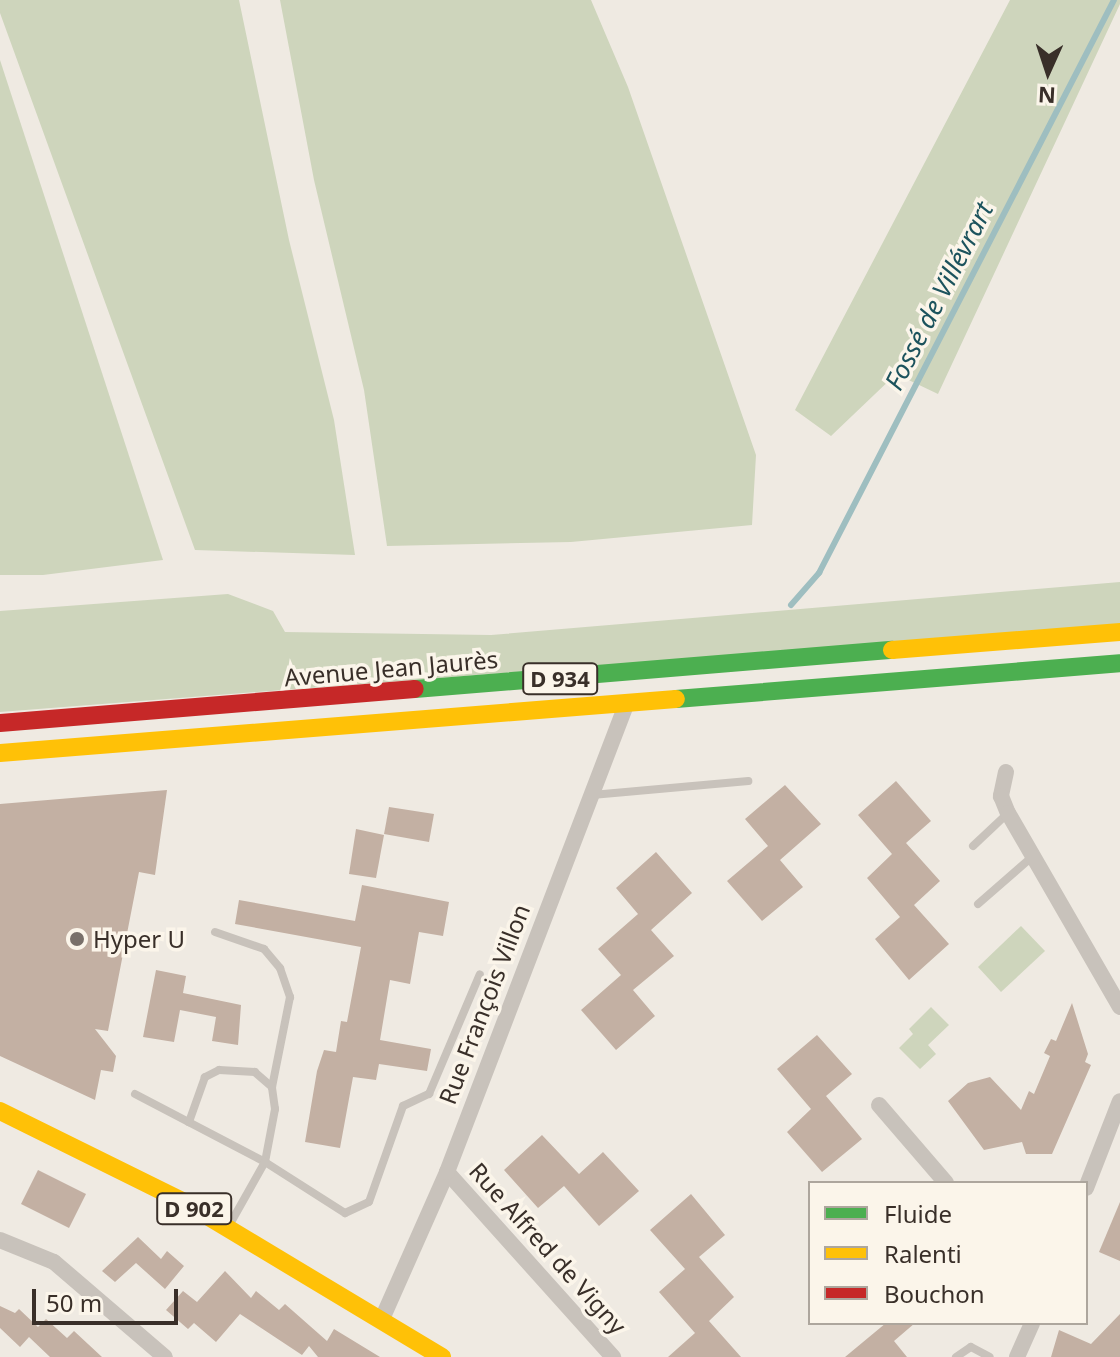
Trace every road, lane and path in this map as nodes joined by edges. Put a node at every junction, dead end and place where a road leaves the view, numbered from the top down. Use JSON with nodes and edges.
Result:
{"nodes":[{"id":1,"x":1120,"y":632,"type":"edge"},
{"id":2,"x":1120,"y":663,"type":"edge"},
{"id":3,"x":626,"y":705,"type":"junction"},
{"id":4,"x":0,"y":723,"type":"edge"},
{"id":5,"x":0,"y":753,"type":"edge"},
{"id":6,"x":1006,"y":772,"type":"dead end"},
{"id":7,"x":748,"y":781,"type":"dead end"},
{"id":8,"x":592,"y":795,"type":"junction"},
{"id":9,"x":1008,"y":813,"type":"junction"},
{"id":10,"x":973,"y":846,"type":"dead end"},
{"id":11,"x":1033,"y":855,"type":"junction"},
{"id":12,"x":978,"y":904,"type":"dead end"},
{"id":13,"x":215,"y":932,"type":"dead end"},
{"id":14,"x":480,"y":974,"type":"dead end"},
{"id":15,"x":1120,"y":1007,"type":"edge"},
{"id":16,"x":272,"y":1087,"type":"junction"},
{"id":17,"x":135,"y":1094,"type":"dead end"},
{"id":18,"x":1120,"y":1101,"type":"edge"},
{"id":19,"x":879,"y":1105,"type":"dead end"},
{"id":20,"x":0,"y":1111,"type":"edge"},
{"id":21,"x":189,"y":1122,"type":"junction"},
{"id":22,"x":265,"y":1162,"type":"junction"},
{"id":23,"x":447,"y":1172,"type":"junction"},
{"id":24,"x":944,"y":1181,"type":"edge"},
{"id":25,"x":1088,"y":1183,"type":"edge"},
{"id":26,"x":228,"y":1228,"type":"junction"},
{"id":27,"x":0,"y":1240,"type":"edge"},
{"id":28,"x":382,"y":1319,"type":"junction"},
{"id":29,"x":1031,"y":1325,"type":"edge"},
{"id":30,"x":165,"y":1357,"type":"edge"},
{"id":31,"x":442,"y":1357,"type":"edge"},
{"id":32,"x":613,"y":1357,"type":"edge"},
{"id":33,"x":956,"y":1357,"type":"edge"},
{"id":34,"x":990,"y":1357,"type":"edge"},
{"id":35,"x":1017,"y":1357,"type":"edge"}],
"edges":[{"from":1,"to":4,"type":"main road","name":"Avenue Jean Jaurès","number":"D 934"},
{"from":2,"to":3,"type":"main road","number":"D 934"},
{"from":3,"to":5,"type":"main road","number":"D 934"},
{"from":3,"to":8,"type":"street","name":"Rue François Villon"},
{"from":6,"to":9,"type":"street"},
{"from":7,"to":8,"type":"lane"},
{"from":8,"to":23,"type":"street","name":"Rue François Villon"},
{"from":9,"to":10,"type":"lane"},
{"from":9,"to":11,"type":"street"},
{"from":11,"to":12,"type":"lane"},
{"from":11,"to":15,"type":"street"},
{"from":13,"to":16,"type":"lane"},
{"from":14,"to":22,"type":"lane"},
{"from":16,"to":21,"type":"lane"},
{"from":16,"to":22,"type":"lane"},
{"from":17,"to":21,"type":"lane"},
{"from":18,"to":25,"type":"street"},
{"from":19,"to":24,"type":"street"},
{"from":20,"to":26,"type":"main road","number":"D 902"},
{"from":21,"to":22,"type":"lane"},
{"from":22,"to":26,"type":"lane"},
{"from":23,"to":28,"type":"street","name":"Rue François Villon"},
{"from":23,"to":32,"type":"street","name":"Rue Alfred de Vigny"},
{"from":26,"to":28,"type":"main road","number":"D 902"},
{"from":27,"to":30,"type":"street"},
{"from":28,"to":31,"type":"main road","number":"D 902"},
{"from":29,"to":35,"type":"street"},
{"from":33,"to":34,"type":"lane"}]}
